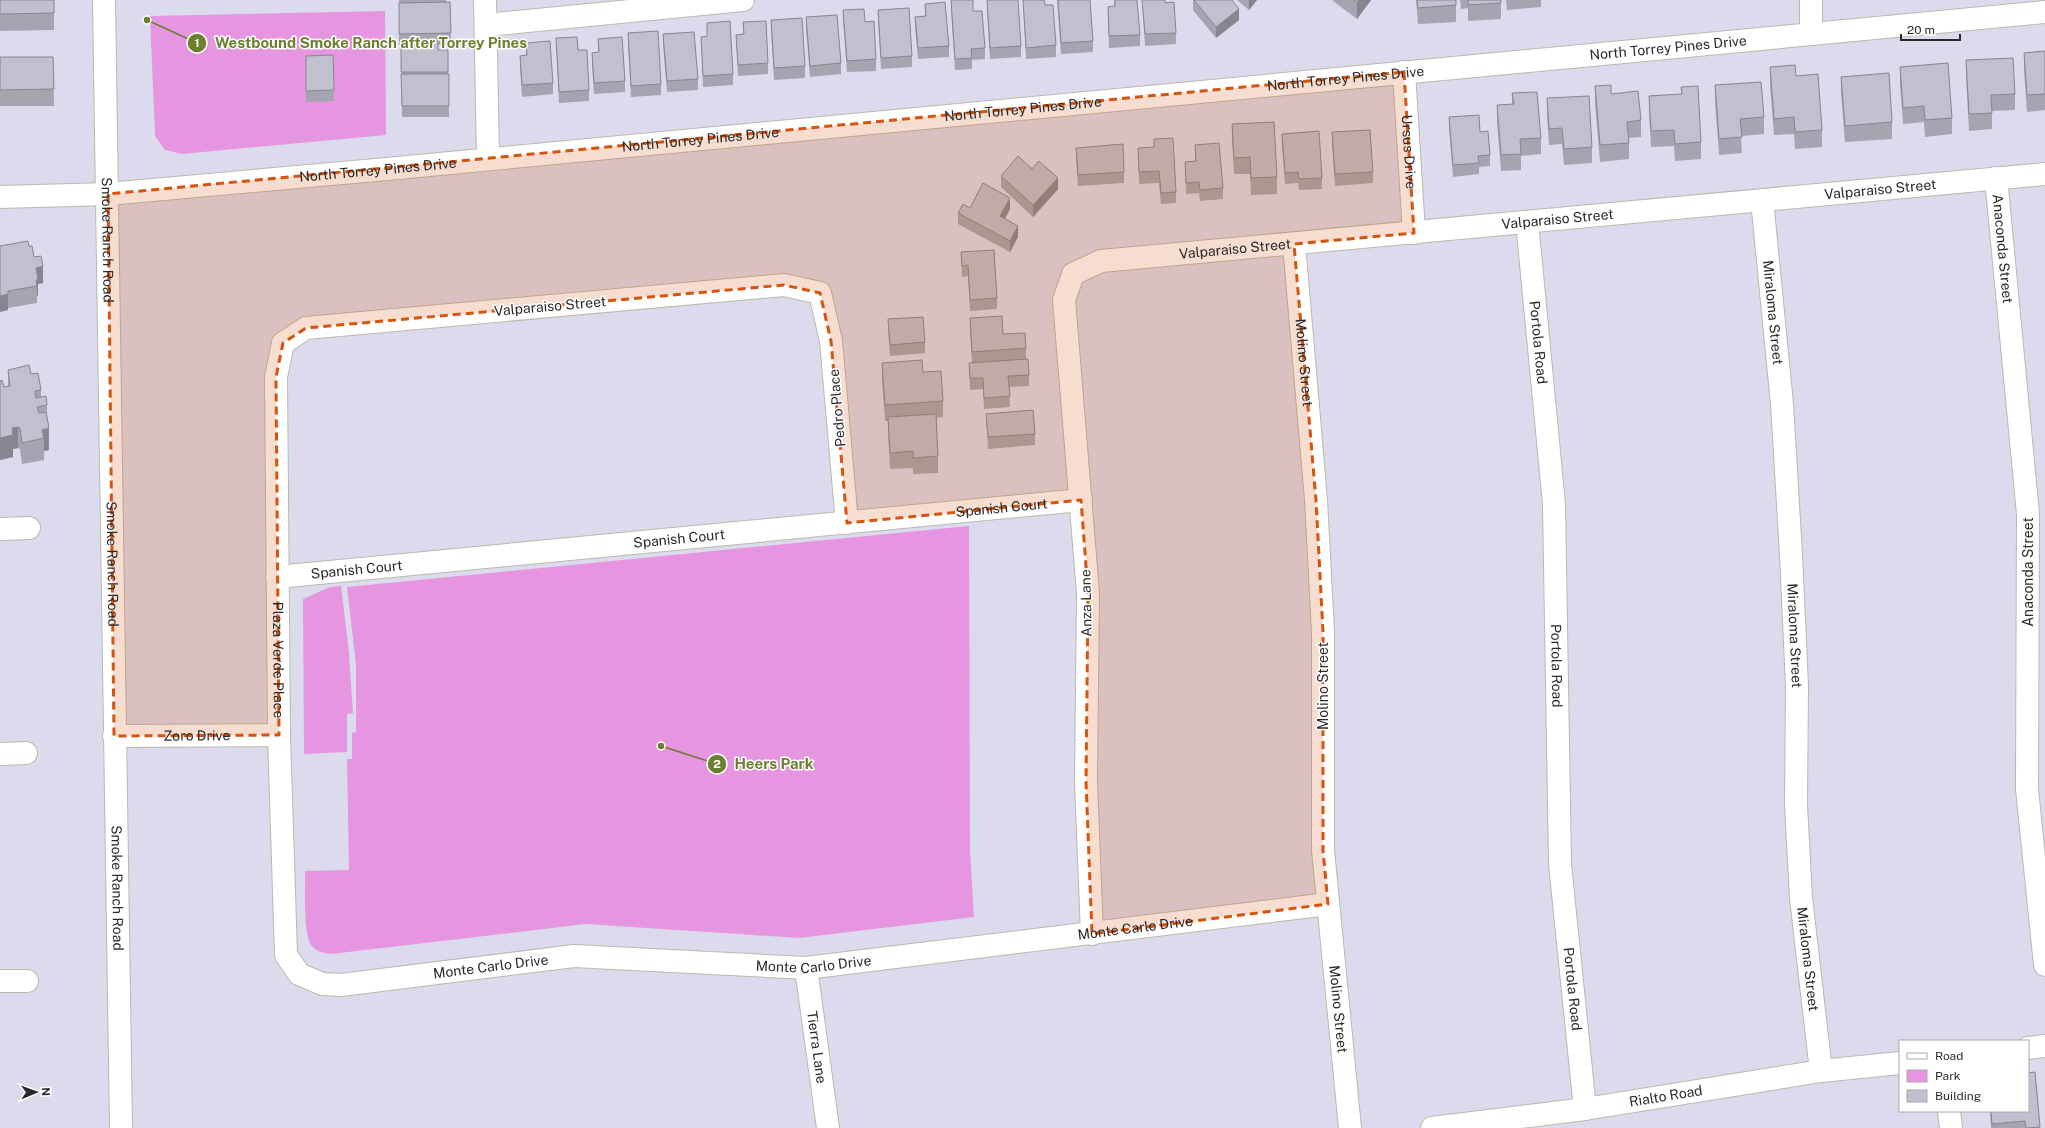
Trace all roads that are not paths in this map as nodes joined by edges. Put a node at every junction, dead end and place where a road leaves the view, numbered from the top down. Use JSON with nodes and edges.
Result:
{"nodes":[{"id":1,"x":104,"y":0,"type":"edge"},
{"id":2,"x":485,"y":0,"type":"edge"},
{"id":3,"x":743,"y":0,"type":"edge"},
{"id":4,"x":1811,"y":0,"type":"edge"},
{"id":5,"x":2045,"y":12,"type":"edge"},
{"id":6,"x":486,"y":25,"type":"junction"},
{"id":7,"x":1811,"y":34,"type":"junction"},
{"id":8,"x":1404,"y":72,"type":"junction"},
{"id":9,"x":488,"y":158,"type":"junction"},
{"id":10,"x":2045,"y":174,"type":"edge"},
{"id":11,"x":1996,"y":178,"type":"junction"},
{"id":12,"x":108,"y":194,"type":"junction"},
{"id":13,"x":0,"y":197,"type":"edge"},
{"id":14,"x":1762,"y":200,"type":"junction"},
{"id":15,"x":1527,"y":222,"type":"junction"},
{"id":16,"x":1414,"y":233,"type":"junction"},
{"id":17,"x":1294,"y":244,"type":"junction"},
{"id":18,"x":1073,"y":274,"type":"joint"},
{"id":19,"x":820,"y":293,"type":"joint"},
{"id":20,"x":283,"y":343,"type":"joint"},
{"id":21,"x":1080,"y":500,"type":"junction"},
{"id":22,"x":848,"y":523,"type":"junction"},
{"id":23,"x":29,"y":528,"type":"dead end"},
{"id":24,"x":0,"y":529,"type":"edge"},
{"id":25,"x":277,"y":577,"type":"junction"},
{"id":26,"x":279,"y":735,"type":"junction"},
{"id":27,"x":114,"y":736,"type":"junction"},
{"id":28,"x":26,"y":753,"type":"dead end"},
{"id":29,"x":0,"y":754,"type":"edge"},
{"id":30,"x":1328,"y":904,"type":"junction"},
{"id":31,"x":1092,"y":934,"type":"junction"},
{"id":32,"x":2045,"y":966,"type":"edge"},
{"id":33,"x":806,"y":968,"type":"junction"},
{"id":34,"x":299,"y":974,"type":"joint"},
{"id":35,"x":0,"y":981,"type":"edge"},
{"id":36,"x":27,"y":981,"type":"dead end"},
{"id":37,"x":2045,"y":1046,"type":"edge"},
{"id":38,"x":2029,"y":1048,"type":"edge"},
{"id":39,"x":1899,"y":1063,"type":"edge"},
{"id":40,"x":1821,"y":1071,"type":"junction"},
{"id":41,"x":1585,"y":1108,"type":"junction"},
{"id":42,"x":1949,"y":1112,"type":"edge"},
{"id":43,"x":121,"y":1128,"type":"edge"},
{"id":44,"x":828,"y":1128,"type":"edge"},
{"id":45,"x":1350,"y":1128,"type":"edge"},
{"id":46,"x":1432,"y":1128,"type":"edge"},
{"id":47,"x":1951,"y":1128,"type":"edge"}],
"edges":[{"from":1,"to":12,"type":"street","name":"Smoke Ranch Road"},
{"from":2,"to":6,"type":"street"},
{"from":3,"to":6,"type":"street"},
{"from":4,"to":7,"type":"street"},
{"from":5,"to":7,"type":"street","name":"North Torrey Pines Drive"},
{"from":6,"to":9,"type":"street"},
{"from":7,"to":8,"type":"street","name":"North Torrey Pines Drive"},
{"from":8,"to":9,"type":"street","name":"North Torrey Pines Drive"},
{"from":8,"to":16,"type":"street","name":"Ursus Drive"},
{"from":9,"to":12,"type":"street","name":"North Torrey Pines Drive"},
{"from":10,"to":11,"type":"street","name":"Valparaiso Street"},
{"from":11,"to":14,"type":"street","name":"Valparaiso Street"},
{"from":11,"to":32,"type":"street","name":"Anaconda Street"},
{"from":12,"to":13,"type":"street","name":"North Torrey Pines Drive"},
{"from":12,"to":27,"type":"street","name":"Smoke Ranch Road"},
{"from":14,"to":15,"type":"street","name":"Valparaiso Street"},
{"from":14,"to":40,"type":"street","name":"Miraloma Street"},
{"from":15,"to":16,"type":"street","name":"Valparaiso Street"},
{"from":15,"to":41,"type":"street","name":"Portola Road"},
{"from":16,"to":17,"type":"street","name":"Valparaiso Street"},
{"from":17,"to":18,"type":"street","name":"Valparaiso Street"},
{"from":17,"to":30,"type":"street","name":"Molino Street"},
{"from":18,"to":21,"type":"street","name":"Anza Lane"},
{"from":19,"to":20,"type":"street","name":"Valparaiso Street"},
{"from":19,"to":22,"type":"street","name":"Pedro Place"},
{"from":20,"to":25,"type":"street","name":"Plaza Verde Place"},
{"from":21,"to":22,"type":"street","name":"Spanish Court"},
{"from":21,"to":31,"type":"street","name":"Anza Lane"},
{"from":22,"to":25,"type":"street","name":"Spanish Court"},
{"from":23,"to":24,"type":"street"},
{"from":25,"to":26,"type":"street","name":"Plaza Verde Place"},
{"from":26,"to":27,"type":"street","name":"Zoro Drive"},
{"from":26,"to":34,"type":"street","name":"Plaza Verde Place"},
{"from":27,"to":43,"type":"street","name":"Smoke Ranch Road"},
{"from":28,"to":29,"type":"street"},
{"from":30,"to":31,"type":"street","name":"Monte Carlo Drive"},
{"from":30,"to":45,"type":"street","name":"Molino Street"},
{"from":31,"to":33,"type":"street","name":"Monte Carlo Drive"},
{"from":33,"to":34,"type":"street","name":"Monte Carlo Drive"},
{"from":33,"to":44,"type":"street","name":"Tierra Lane"},
{"from":35,"to":36,"type":"street"},
{"from":37,"to":38,"type":"street"},
{"from":39,"to":40,"type":"street","name":"Rialto Road"},
{"from":40,"to":41,"type":"street","name":"Rialto Road"},
{"from":41,"to":46,"type":"street","name":"Rialto Road"},
{"from":42,"to":47,"type":"street"}]}
